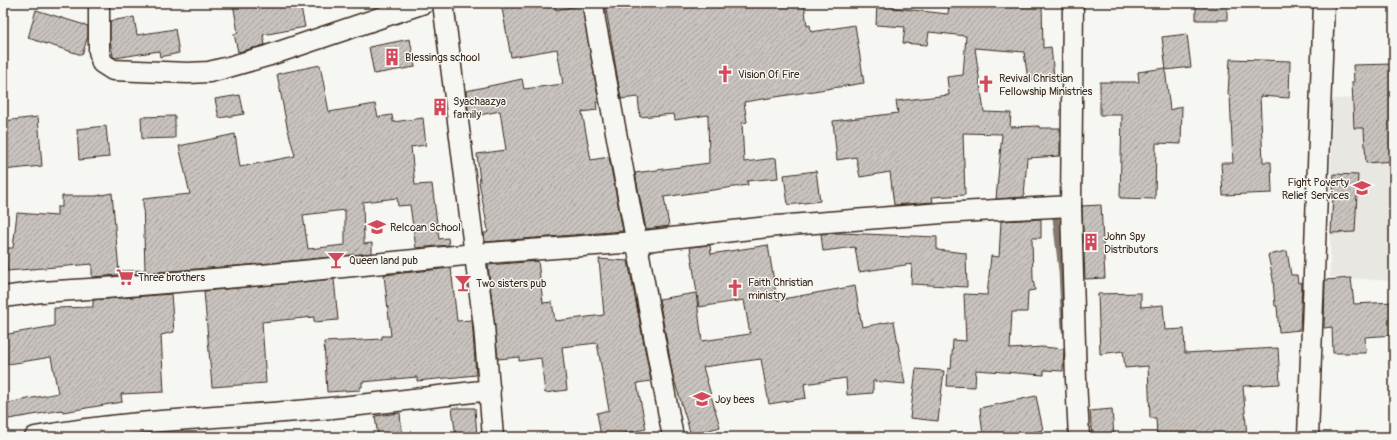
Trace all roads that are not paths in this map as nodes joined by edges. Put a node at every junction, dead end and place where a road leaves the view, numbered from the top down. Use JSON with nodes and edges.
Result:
{"nodes":[{"id":1,"x":99,"y":3,"type":"edge"},
{"id":2,"x":424,"y":3,"type":"edge"},
{"id":3,"x":443,"y":3,"type":"edge"},
{"id":4,"x":594,"y":3,"type":"edge"},
{"id":5,"x":1073,"y":3,"type":"edge"},
{"id":6,"x":1324,"y":3,"type":"edge"},
{"id":7,"x":1071,"y":206,"type":"junction"},
{"id":8,"x":636,"y":242,"type":"junction"},
{"id":9,"x":475,"y":254,"type":"junction"},
{"id":10,"x":3,"y":297,"type":"edge"},
{"id":11,"x":490,"y":390,"type":"junction"},
{"id":12,"x":35,"y":437,"type":"edge"},
{"id":13,"x":493,"y":437,"type":"edge"},
{"id":14,"x":672,"y":437,"type":"edge"},
{"id":15,"x":1079,"y":437,"type":"edge"},
{"id":16,"x":1308,"y":437,"type":"edge"}],
"edges":[{"from":1,"to":2,"type":"street"},
{"from":3,"to":9,"type":"street"},
{"from":4,"to":8,"type":"street"},
{"from":5,"to":7,"type":"street"},
{"from":6,"to":16,"type":"street"},
{"from":7,"to":8,"type":"street"},
{"from":7,"to":15,"type":"street"},
{"from":8,"to":9,"type":"street"},
{"from":8,"to":14,"type":"street"},
{"from":9,"to":10,"type":"street"},
{"from":9,"to":11,"type":"street"},
{"from":11,"to":12,"type":"street"},
{"from":11,"to":13,"type":"street"}]}
